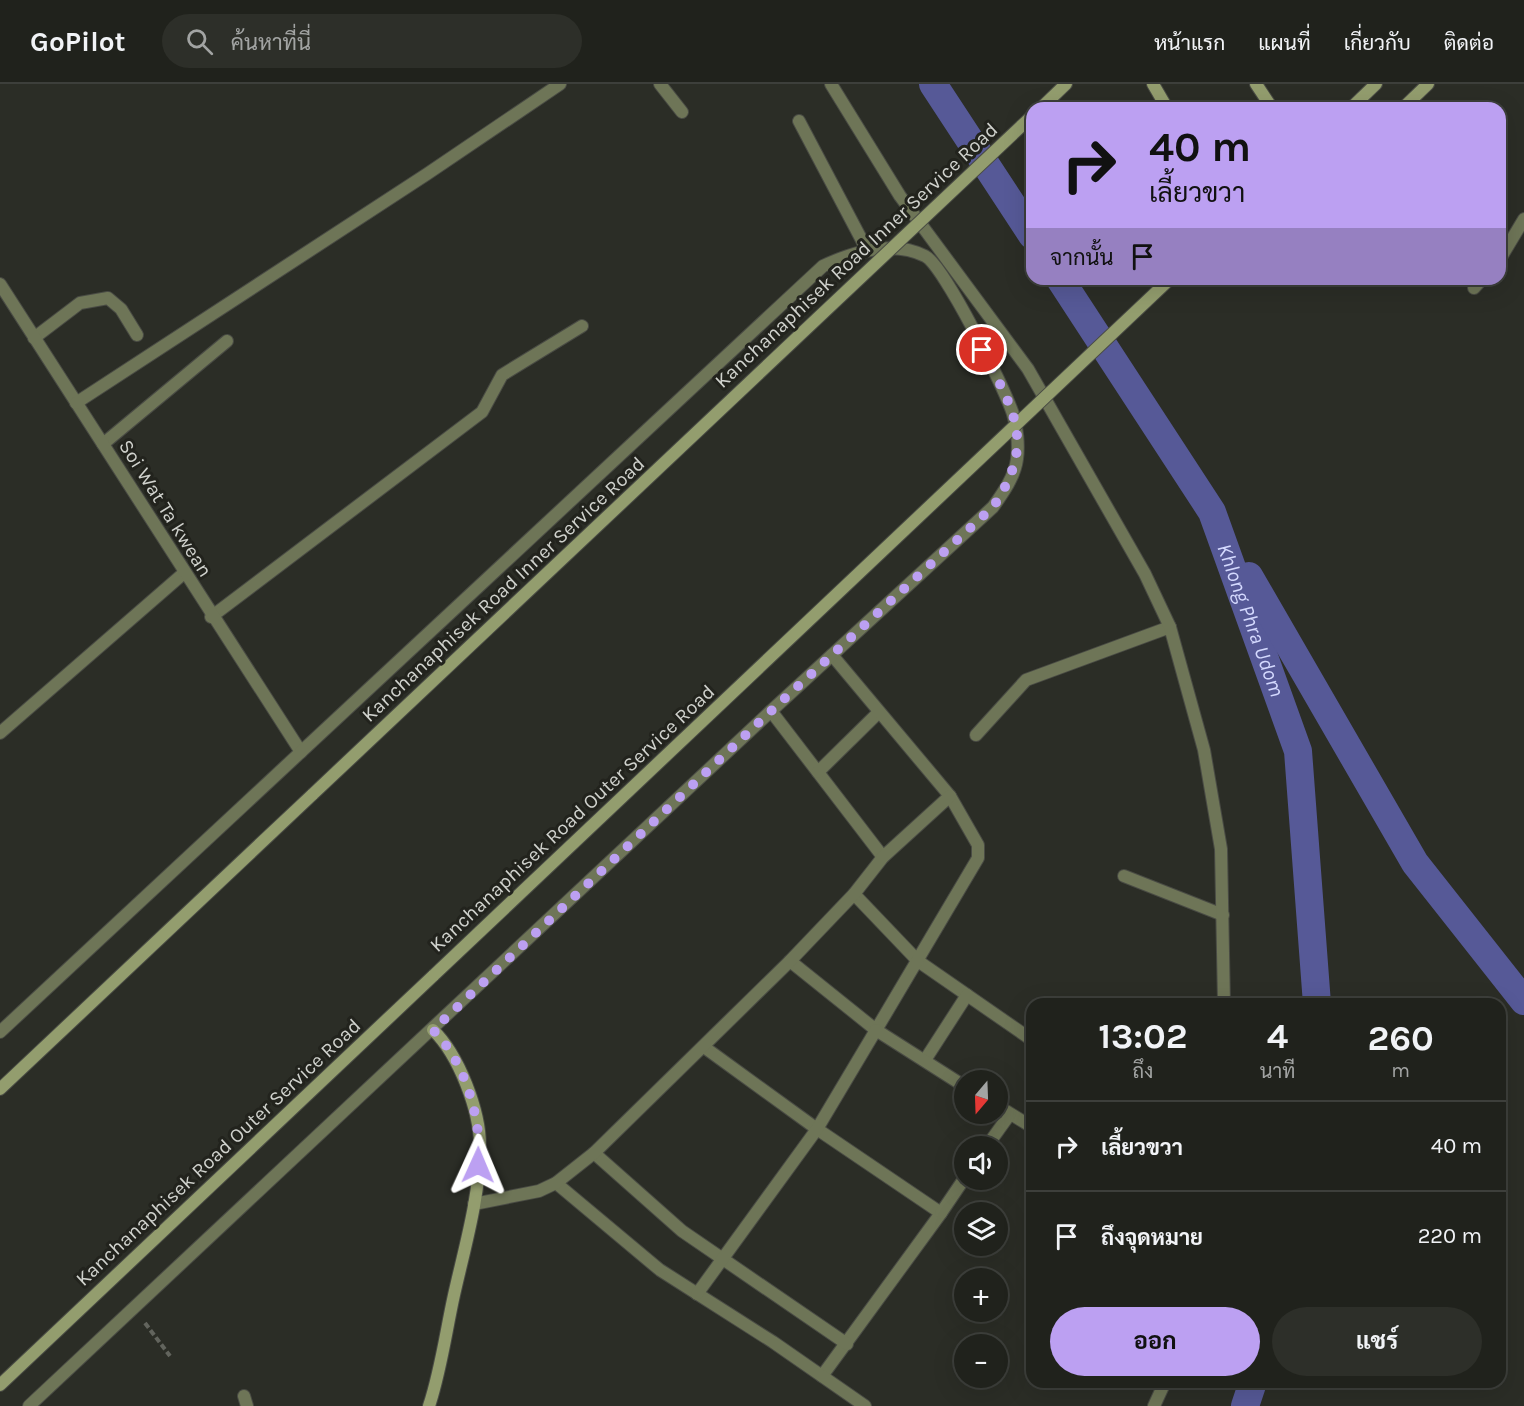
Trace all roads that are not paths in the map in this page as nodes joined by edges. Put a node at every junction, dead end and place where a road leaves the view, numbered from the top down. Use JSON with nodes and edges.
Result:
{"nodes":[{"id":1,"x":560,"y":84,"type":"edge"},
{"id":2,"x":660,"y":84,"type":"edge"},
{"id":3,"x":831,"y":84,"type":"edge"},
{"id":4,"x":1066,"y":84,"type":"edge"},
{"id":5,"x":1153,"y":84,"type":"edge"},
{"id":6,"x":1256,"y":84,"type":"edge"},
{"id":7,"x":1376,"y":84,"type":"edge"},
{"id":8,"x":1428,"y":84,"type":"edge"},
{"id":9,"x":1047,"y":102,"type":"edge"},
{"id":10,"x":1164,"y":102,"type":"edge"},
{"id":11,"x":1268,"y":102,"type":"edge"},
{"id":12,"x":1357,"y":102,"type":"edge"},
{"id":13,"x":1409,"y":102,"type":"edge"},
{"id":14,"x":682,"y":112,"type":"dead end"},
{"id":15,"x":799,"y":121,"type":"dead end"},
{"id":16,"x":1026,"y":122,"type":"edge"},
{"id":17,"x":1524,"y":219,"type":"edge"},
{"id":18,"x":1506,"y":249,"type":"edge"},
{"id":19,"x":867,"y":250,"type":"junction"},
{"id":20,"x":0,"y":284,"type":"edge"},
{"id":21,"x":1164,"y":285,"type":"edge"},
{"id":22,"x":582,"y":326,"type":"dead end"},
{"id":23,"x":137,"y":336,"type":"dead end"},
{"id":24,"x":34,"y":338,"type":"junction"},
{"id":25,"x":227,"y":341,"type":"dead end"},
{"id":26,"x":76,"y":403,"type":"junction"},
{"id":27,"x":103,"y":444,"type":"junction"},
{"id":28,"x":184,"y":573,"type":"junction"},
{"id":29,"x":211,"y":617,"type":"junction"},
{"id":30,"x":1170,"y":627,"type":"junction"},
{"id":31,"x":832,"y":655,"type":"junction"},
{"id":32,"x":771,"y":711,"type":"junction"},
{"id":33,"x":878,"y":713,"type":"junction"},
{"id":34,"x":0,"y":733,"type":"edge"},
{"id":35,"x":976,"y":735,"type":"dead end"},
{"id":36,"x":301,"y":752,"type":"junction"},
{"id":37,"x":818,"y":772,"type":"junction"},
{"id":38,"x":950,"y":796,"type":"junction"},
{"id":39,"x":883,"y":857,"type":"junction"},
{"id":40,"x":1124,"y":876,"type":"dead end"},
{"id":41,"x":854,"y":894,"type":"junction"},
{"id":42,"x":1223,"y":915,"type":"junction"},
{"id":43,"x":790,"y":961,"type":"junction"},
{"id":44,"x":918,"y":961,"type":"junction"},
{"id":45,"x":967,"y":995,"type":"junction"},
{"id":46,"x":1224,"y":998,"type":"edge"},
{"id":47,"x":433,"y":1030,"type":"junction"},
{"id":48,"x":876,"y":1030,"type":"junction"},
{"id":49,"x":0,"y":1032,"type":"edge"},
{"id":50,"x":1026,"y":1036,"type":"edge"},
{"id":51,"x":704,"y":1047,"type":"junction"},
{"id":52,"x":925,"y":1060,"type":"junction"},
{"id":53,"x":954,"y":1079,"type":"edge"},
{"id":54,"x":0,"y":1089,"type":"edge"},
{"id":55,"x":1010,"y":1114,"type":"joint"},
{"id":56,"x":1026,"y":1123,"type":"edge"},
{"id":57,"x":817,"y":1129,"type":"junction"},
{"id":58,"x":994,"y":1136,"type":"edge"},
{"id":59,"x":594,"y":1153,"type":"junction"},
{"id":60,"x":556,"y":1183,"type":"junction"},
{"id":61,"x":957,"y":1190,"type":"edge"},
{"id":62,"x":474,"y":1204,"type":"junction"},
{"id":63,"x":941,"y":1213,"type":"junction"},
{"id":64,"x":722,"y":1259,"type":"junction"},
{"id":65,"x":697,"y":1294,"type":"junction"},
{"id":66,"x":847,"y":1344,"type":"junction"},
{"id":67,"x":822,"y":1376,"type":"junction"},
{"id":68,"x":0,"y":1385,"type":"edge"},
{"id":69,"x":1162,"y":1388,"type":"edge"},
{"id":70,"x":432,"y":1405,"type":"edge"},
{"id":71,"x":29,"y":1406,"type":"edge"},
{"id":72,"x":865,"y":1406,"type":"edge"},
{"id":73,"x":1154,"y":1406,"type":"edge"}],
"edges":[{"from":1,"to":26,"type":"street"},
{"from":2,"to":14,"type":"street"},
{"from":3,"to":30,"type":"street"},
{"from":4,"to":9,"type":"main road"},
{"from":5,"to":10,"type":"main road"},
{"from":6,"to":11,"type":"main road"},
{"from":7,"to":12,"type":"main road"},
{"from":8,"to":13,"type":"main road"},
{"from":15,"to":19,"type":"street"},
{"from":16,"to":54,"type":"main road","name":"Kanchanaphisek Road Inner Service Road","bridge":true},
{"from":17,"to":18,"type":"street"},
{"from":19,"to":31,"type":"street"},
{"from":19,"to":36,"type":"street"},
{"from":20,"to":24,"type":"street","name":"Soi Wat Ta kwean"},
{"from":21,"to":68,"type":"main road","name":"Kanchanaphisek Road Outer Service Road","bridge":true},
{"from":22,"to":29,"type":"street"},
{"from":23,"to":24,"type":"street"},
{"from":24,"to":26,"type":"street","name":"Soi Wat Ta kwean"},
{"from":25,"to":27,"type":"street"},
{"from":26,"to":27,"type":"street","name":"Soi Wat Ta kwean"},
{"from":27,"to":28,"type":"street","name":"Soi Wat Ta kwean"},
{"from":28,"to":29,"type":"street","name":"Soi Wat Ta kwean"},
{"from":28,"to":34,"type":"street"},
{"from":29,"to":36,"type":"street","name":"Soi Wat Ta kwean"},
{"from":30,"to":35,"type":"street"},
{"from":30,"to":42,"type":"street"},
{"from":31,"to":32,"type":"street"},
{"from":31,"to":33,"type":"street"},
{"from":32,"to":37,"type":"street"},
{"from":32,"to":47,"type":"street"},
{"from":33,"to":37,"type":"street"},
{"from":33,"to":38,"type":"street"},
{"from":36,"to":49,"type":"street"},
{"from":37,"to":39,"type":"street"},
{"from":38,"to":39,"type":"street"},
{"from":38,"to":44,"type":"street"},
{"from":39,"to":41,"type":"street"},
{"from":40,"to":42,"type":"street"},
{"from":41,"to":43,"type":"street"},
{"from":41,"to":44,"type":"street"},
{"from":42,"to":46,"type":"street"},
{"from":43,"to":48,"type":"street"},
{"from":43,"to":51,"type":"street"},
{"from":44,"to":45,"type":"street"},
{"from":44,"to":48,"type":"street"},
{"from":45,"to":50,"type":"street"},
{"from":45,"to":52,"type":"street"},
{"from":47,"to":62,"type":"main road"},
{"from":47,"to":71,"type":"street"},
{"from":48,"to":52,"type":"street"},
{"from":48,"to":57,"type":"street"},
{"from":51,"to":57,"type":"street"},
{"from":51,"to":59,"type":"street"},
{"from":52,"to":53,"type":"street"},
{"from":55,"to":56,"type":"street"},
{"from":55,"to":58,"type":"street"},
{"from":57,"to":63,"type":"street"},
{"from":57,"to":64,"type":"street"},
{"from":59,"to":60,"type":"street"},
{"from":59,"to":64,"type":"street"},
{"from":60,"to":62,"type":"street"},
{"from":60,"to":65,"type":"street"},
{"from":61,"to":63,"type":"street"},
{"from":62,"to":70,"type":"main road"},
{"from":63,"to":66,"type":"street"},
{"from":64,"to":65,"type":"street"},
{"from":64,"to":66,"type":"street"},
{"from":65,"to":67,"type":"street"},
{"from":66,"to":67,"type":"street"},
{"from":67,"to":72,"type":"street"},
{"from":69,"to":73,"type":"street"}]}
